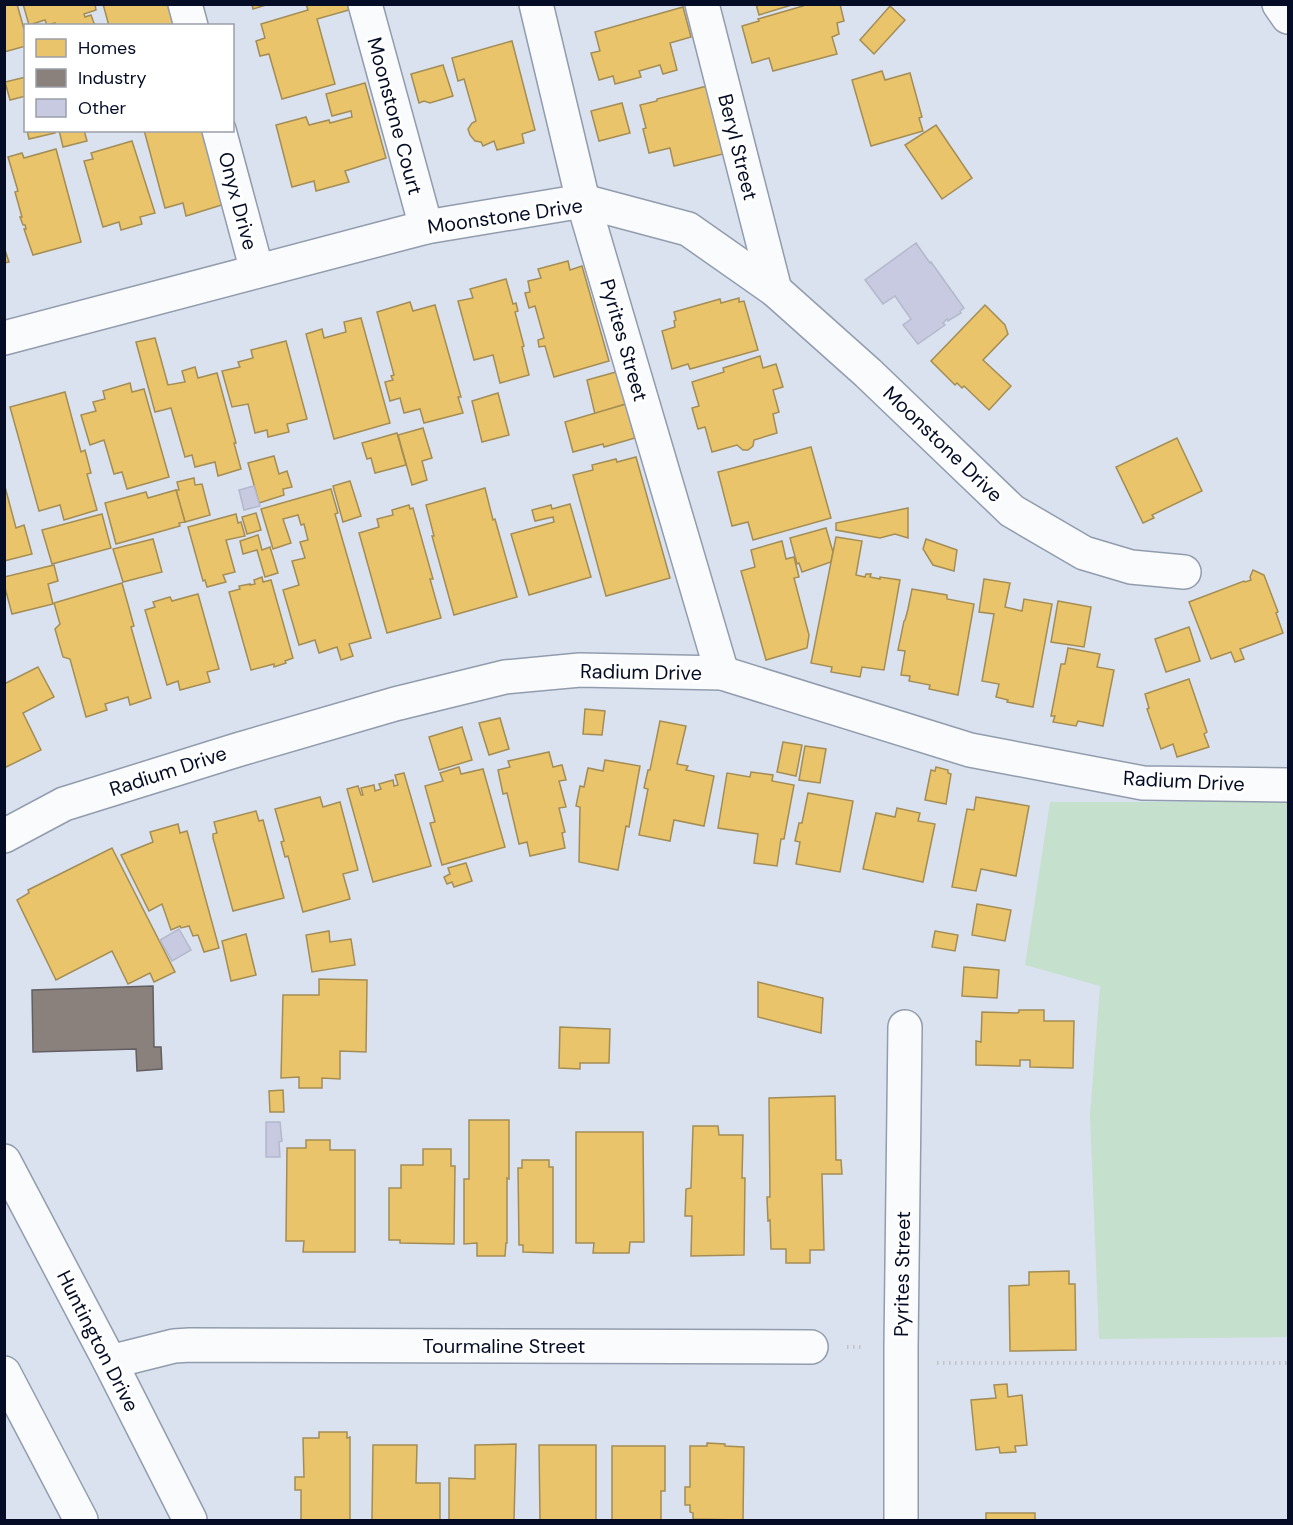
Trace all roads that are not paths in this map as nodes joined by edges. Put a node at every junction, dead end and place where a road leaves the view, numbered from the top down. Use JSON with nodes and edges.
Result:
{"nodes":[{"id":1,"x":185,"y":4,"type":"edge"},
{"id":2,"x":365,"y":4,"type":"edge"},
{"id":3,"x":536,"y":4,"type":"edge"},
{"id":4,"x":702,"y":4,"type":"edge"},
{"id":5,"x":1279,"y":4,"type":"edge"},
{"id":6,"x":1288,"y":18,"type":"edge"},
{"id":7,"x":190,"y":24,"type":"edge"},
{"id":8,"x":220,"y":132,"type":"edge"},
{"id":9,"x":583,"y":201,"type":"junction"},
{"id":10,"x":426,"y":227,"type":"junction"},
{"id":11,"x":257,"y":271,"type":"junction"},
{"id":12,"x":775,"y":290,"type":"junction"},
{"id":13,"x":4,"y":338,"type":"edge"},
{"id":14,"x":1184,"y":572,"type":"dead end"},
{"id":15,"x":722,"y":673,"type":"junction"},
{"id":16,"x":1288,"y":785,"type":"edge"},
{"id":17,"x":4,"y":836,"type":"edge"},
{"id":18,"x":905,"y":1027,"type":"dead end"},
{"id":19,"x":4,"y":1161,"type":"edge"},
{"id":20,"x":811,"y":1347,"type":"road end"},
{"id":21,"x":110,"y":1362,"type":"junction"},
{"id":22,"x":4,"y":1373,"type":"edge"},
{"id":23,"x":81,"y":1521,"type":"edge"},
{"id":24,"x":190,"y":1521,"type":"edge"},
{"id":25,"x":901,"y":1521,"type":"edge"}],
"edges":[{"from":1,"to":7,"type":"street"},
{"from":2,"to":10,"type":"street","name":"Moonstone Court"},
{"from":3,"to":9,"type":"street","name":"Pyrites Street"},
{"from":4,"to":12,"type":"street","name":"Beryl Street"},
{"from":5,"to":6,"type":"street"},
{"from":8,"to":11,"type":"street","name":"Onyx Drive"},
{"from":9,"to":10,"type":"street","name":"Moonstone Drive"},
{"from":9,"to":12,"type":"street","name":"Moonstone Drive"},
{"from":9,"to":15,"type":"street","name":"Pyrites Street"},
{"from":10,"to":11,"type":"street","name":"Moonstone Drive"},
{"from":11,"to":13,"type":"street","name":"Moonstone Drive"},
{"from":12,"to":14,"type":"street","name":"Moonstone Drive"},
{"from":15,"to":16,"type":"street","name":"Radium Drive"},
{"from":15,"to":17,"type":"street","name":"Radium Drive"},
{"from":18,"to":25,"type":"street","name":"Pyrites Street"},
{"from":19,"to":21,"type":"street","name":"Huntington Drive"},
{"from":20,"to":21,"type":"street","name":"Tourmaline Street"},
{"from":21,"to":24,"type":"street","name":"Huntington Drive"},
{"from":22,"to":23,"type":"street"}]}
